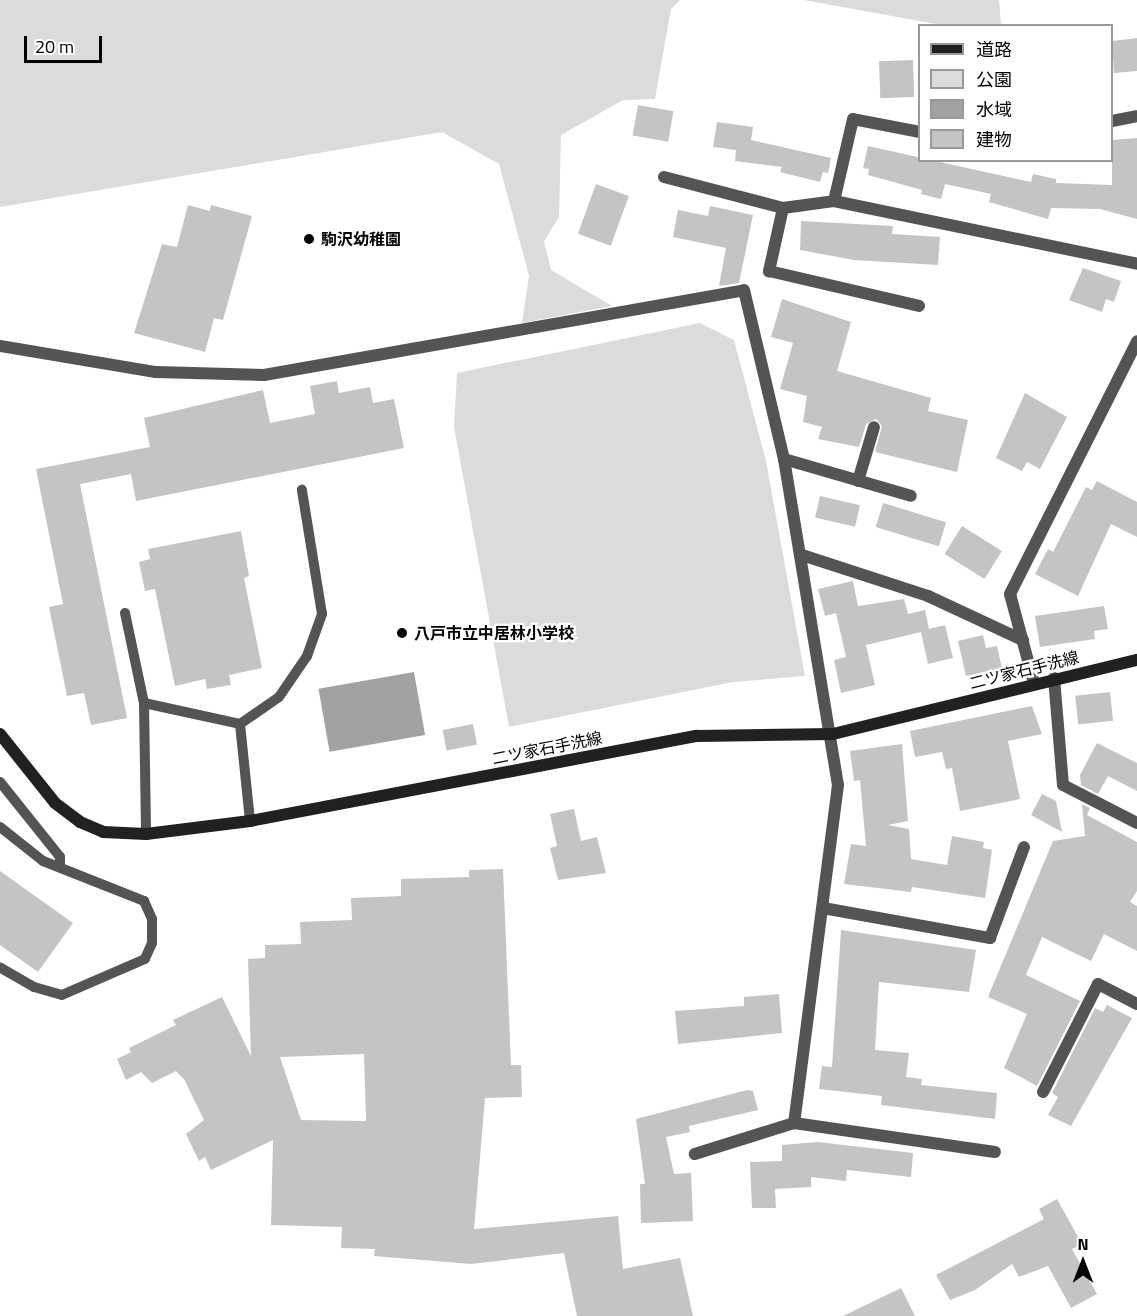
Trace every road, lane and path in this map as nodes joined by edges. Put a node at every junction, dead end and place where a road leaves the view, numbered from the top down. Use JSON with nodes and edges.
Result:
{"nodes":[{"id":1,"x":1137,"y":116,"type":"edge"},
{"id":2,"x":1113,"y":121,"type":"edge"},
{"id":3,"x":918,"y":132,"type":"edge"},
{"id":4,"x":664,"y":177,"type":"dead end"},
{"id":5,"x":834,"y":201,"type":"junction"},
{"id":6,"x":783,"y":208,"type":"junction"},
{"id":7,"x":1137,"y":264,"type":"edge"},
{"id":8,"x":919,"y":306,"type":"dead end"},
{"id":9,"x":1137,"y":341,"type":"edge"},
{"id":10,"x":0,"y":346,"type":"edge"},
{"id":11,"x":874,"y":427,"type":"dead end"},
{"id":12,"x":784,"y":459,"type":"junction"},
{"id":13,"x":858,"y":481,"type":"junction"},
{"id":14,"x":302,"y":490,"type":"dead end"},
{"id":15,"x":911,"y":496,"type":"dead end"},
{"id":16,"x":802,"y":555,"type":"junction"},
{"id":17,"x":125,"y":613,"type":"dead end"},
{"id":18,"x":1023,"y":640,"type":"junction"},
{"id":19,"x":1137,"y":660,"type":"edge"},
{"id":20,"x":1054,"y":678,"type":"junction"},
{"id":21,"x":1034,"y":683,"type":"junction"},
{"id":22,"x":144,"y":703,"type":"junction"},
{"id":23,"x":240,"y":724,"type":"junction"},
{"id":24,"x":0,"y":734,"type":"edge"},
{"id":25,"x":833,"y":734,"type":"junction"},
{"id":26,"x":0,"y":782,"type":"edge"},
{"id":27,"x":250,"y":821,"type":"junction"},
{"id":28,"x":1137,"y":823,"type":"edge"},
{"id":29,"x":0,"y":827,"type":"edge"},
{"id":30,"x":146,"y":834,"type":"junction"},
{"id":31,"x":1024,"y":847,"type":"dead end"},
{"id":32,"x":60,"y":866,"type":"junction"},
{"id":33,"x":823,"y":908,"type":"junction"},
{"id":34,"x":0,"y":967,"type":"edge"},
{"id":35,"x":1137,"y":1004,"type":"edge"},
{"id":36,"x":1043,"y":1092,"type":"dead end"},
{"id":37,"x":794,"y":1123,"type":"junction"},
{"id":38,"x":995,"y":1152,"type":"dead end"},
{"id":39,"x":695,"y":1154,"type":"dead end"}],
"edges":[{"from":1,"to":2,"type":"street"},
{"from":3,"to":5,"type":"street"},
{"from":4,"to":6,"type":"street"},
{"from":5,"to":6,"type":"street"},
{"from":5,"to":7,"type":"street"},
{"from":6,"to":8,"type":"street"},
{"from":9,"to":18,"type":"street"},
{"from":10,"to":12,"type":"street"},
{"from":11,"to":13,"type":"street"},
{"from":12,"to":13,"type":"street"},
{"from":12,"to":16,"type":"street"},
{"from":13,"to":15,"type":"street"},
{"from":14,"to":23,"type":"lane"},
{"from":16,"to":18,"type":"street"},
{"from":16,"to":25,"type":"street"},
{"from":17,"to":22,"type":"lane"},
{"from":18,"to":21,"type":"street"},
{"from":19,"to":20,"type":"street","name":"二ツ家石手洗線"},
{"from":20,"to":21,"type":"street","name":"二ツ家石手洗線"},
{"from":20,"to":28,"type":"street"},
{"from":21,"to":25,"type":"street","name":"二ツ家石手洗線"},
{"from":22,"to":23,"type":"lane"},
{"from":22,"to":30,"type":"lane"},
{"from":23,"to":27,"type":"lane"},
{"from":24,"to":30,"type":"street","name":"二ツ家石手洗線"},
{"from":25,"to":27,"type":"street","name":"二ツ家石手洗線"},
{"from":25,"to":33,"type":"street"},
{"from":26,"to":32,"type":"lane"},
{"from":27,"to":30,"type":"street","name":"二ツ家石手洗線"},
{"from":29,"to":32,"type":"lane"},
{"from":31,"to":33,"type":"street"},
{"from":32,"to":34,"type":"lane"},
{"from":33,"to":37,"type":"street"},
{"from":35,"to":36,"type":"street"},
{"from":37,"to":38,"type":"street"},
{"from":37,"to":39,"type":"street"}]}
